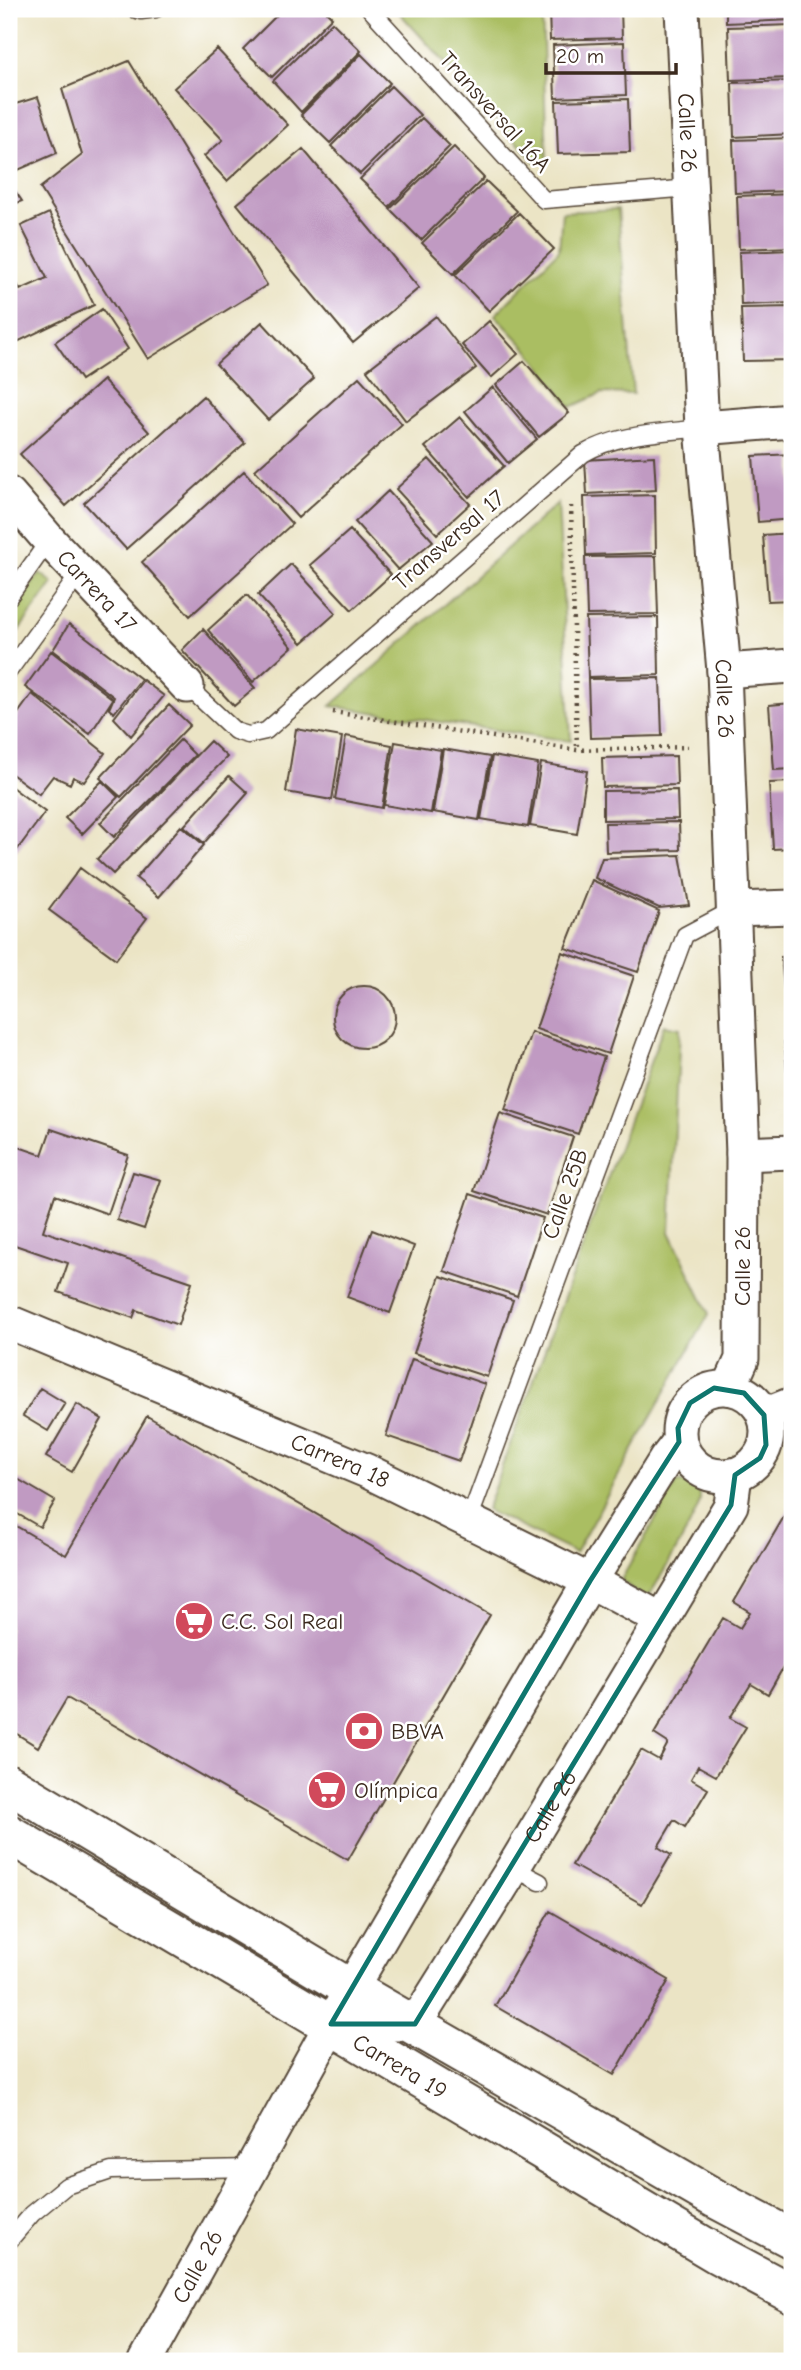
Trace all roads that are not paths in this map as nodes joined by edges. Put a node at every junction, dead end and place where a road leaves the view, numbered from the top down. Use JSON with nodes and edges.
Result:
{"nodes":[{"id":1,"x":134,"y":9,"type":"edge"},
{"id":2,"x":156,"y":9,"type":"edge"},
{"id":3,"x":370,"y":9,"type":"edge"},
{"id":4,"x":682,"y":9,"type":"edge"},
{"id":5,"x":691,"y":188,"type":"junction"},
{"id":6,"x":792,"y":421,"type":"edge"},
{"id":7,"x":702,"y":428,"type":"junction"},
{"id":8,"x":9,"y":494,"type":"edge"},
{"id":9,"x":49,"y":540,"type":"junction"},
{"id":10,"x":80,"y":573,"type":"junction"},
{"id":11,"x":9,"y":597,"type":"edge"},
{"id":12,"x":792,"y":666,"type":"edge"},
{"id":13,"x":9,"y":671,"type":"edge"},
{"id":14,"x":723,"y":671,"type":"junction"},
{"id":15,"x":187,"y":686,"type":"joint"},
{"id":16,"x":792,"y":907,"type":"edge"},
{"id":17,"x":734,"y":909,"type":"junction"},
{"id":18,"x":792,"y":1153,"type":"edge"},
{"id":19,"x":743,"y":1154,"type":"junction"},
{"id":20,"x":9,"y":1322,"type":"edge"},
{"id":21,"x":729,"y":1388,"type":"junction"},
{"id":22,"x":778,"y":1410,"type":"edge"},
{"id":23,"x":679,"y":1442,"type":"junction"},
{"id":24,"x":735,"y":1475,"type":"junction"},
{"id":25,"x":468,"y":1520,"type":"junction"},
{"id":26,"x":590,"y":1581,"type":"junction"},
{"id":27,"x":662,"y":1620,"type":"junction"},
{"id":28,"x":9,"y":1784,"type":"edge"},
{"id":29,"x":9,"y":1835,"type":"edge"},
{"id":30,"x":351,"y":1989,"type":"junction"},
{"id":31,"x":331,"y":2024,"type":"junction"},
{"id":32,"x":415,"y":2024,"type":"junction"},
{"id":33,"x":251,"y":2168,"type":"junction"},
{"id":34,"x":792,"y":2239,"type":"edge"},
{"id":35,"x":9,"y":2241,"type":"edge"},
{"id":36,"x":792,"y":2294,"type":"edge"},
{"id":37,"x":145,"y":2361,"type":"edge"}],
"edges":[{"from":1,"to":2,"type":"lane"},
{"from":3,"to":5,"type":"lane","name":"Transversal 16A"},
{"from":4,"to":5,"type":"street","name":"Calle 26"},
{"from":5,"to":7,"type":"street","name":"Calle 26"},
{"from":6,"to":7,"type":"street"},
{"from":7,"to":14,"type":"street","name":"Calle 26"},
{"from":7,"to":15,"type":"lane","name":"Transversal 17"},
{"from":8,"to":9,"type":"street","name":"Carrera 17"},
{"from":9,"to":10,"type":"street","name":"Carrera 17"},
{"from":9,"to":11,"type":"lane"},
{"from":10,"to":13,"type":"lane"},
{"from":10,"to":15,"type":"street","name":"Carrera 17"},
{"from":12,"to":14,"type":"street"},
{"from":14,"to":17,"type":"street","name":"Calle 26"},
{"from":16,"to":17,"type":"street"},
{"from":17,"to":19,"type":"street","name":"Calle 26"},
{"from":17,"to":25,"type":"lane","name":"Calle 25B"},
{"from":18,"to":19,"type":"street"},
{"from":19,"to":21,"type":"street","name":"Calle 26"},
{"from":20,"to":25,"type":"street","name":"Carrera 18"},
{"from":21,"to":22,"type":"street"},
{"from":21,"to":23,"type":"street","name":"Calle 26"},
{"from":22,"to":24,"type":"street"},
{"from":23,"to":24,"type":"street"},
{"from":23,"to":26,"type":"street","name":"Calle 26"},
{"from":24,"to":27,"type":"street","name":"Calle 26"},
{"from":25,"to":26,"type":"street","name":"Carrera 18"},
{"from":26,"to":27,"type":"street","name":"Carrera 18"},
{"from":26,"to":30,"type":"street","name":"Calle 26"},
{"from":27,"to":32,"type":"street","name":"Calle 26"},
{"from":28,"to":30,"type":"street","name":"Carrera 19"},
{"from":29,"to":31,"type":"street","name":"Carrera 19"},
{"from":30,"to":31,"type":"street","name":"Calle 26"},
{"from":30,"to":32,"type":"street","name":"Carrera 19"},
{"from":31,"to":32,"type":"street"},
{"from":31,"to":33,"type":"street","name":"Calle 26"},
{"from":31,"to":36,"type":"street","name":"Carrera 19"},
{"from":32,"to":34,"type":"street","name":"Carrera 19"},
{"from":33,"to":35,"type":"lane"},
{"from":33,"to":37,"type":"street","name":"Calle 26"}]}
